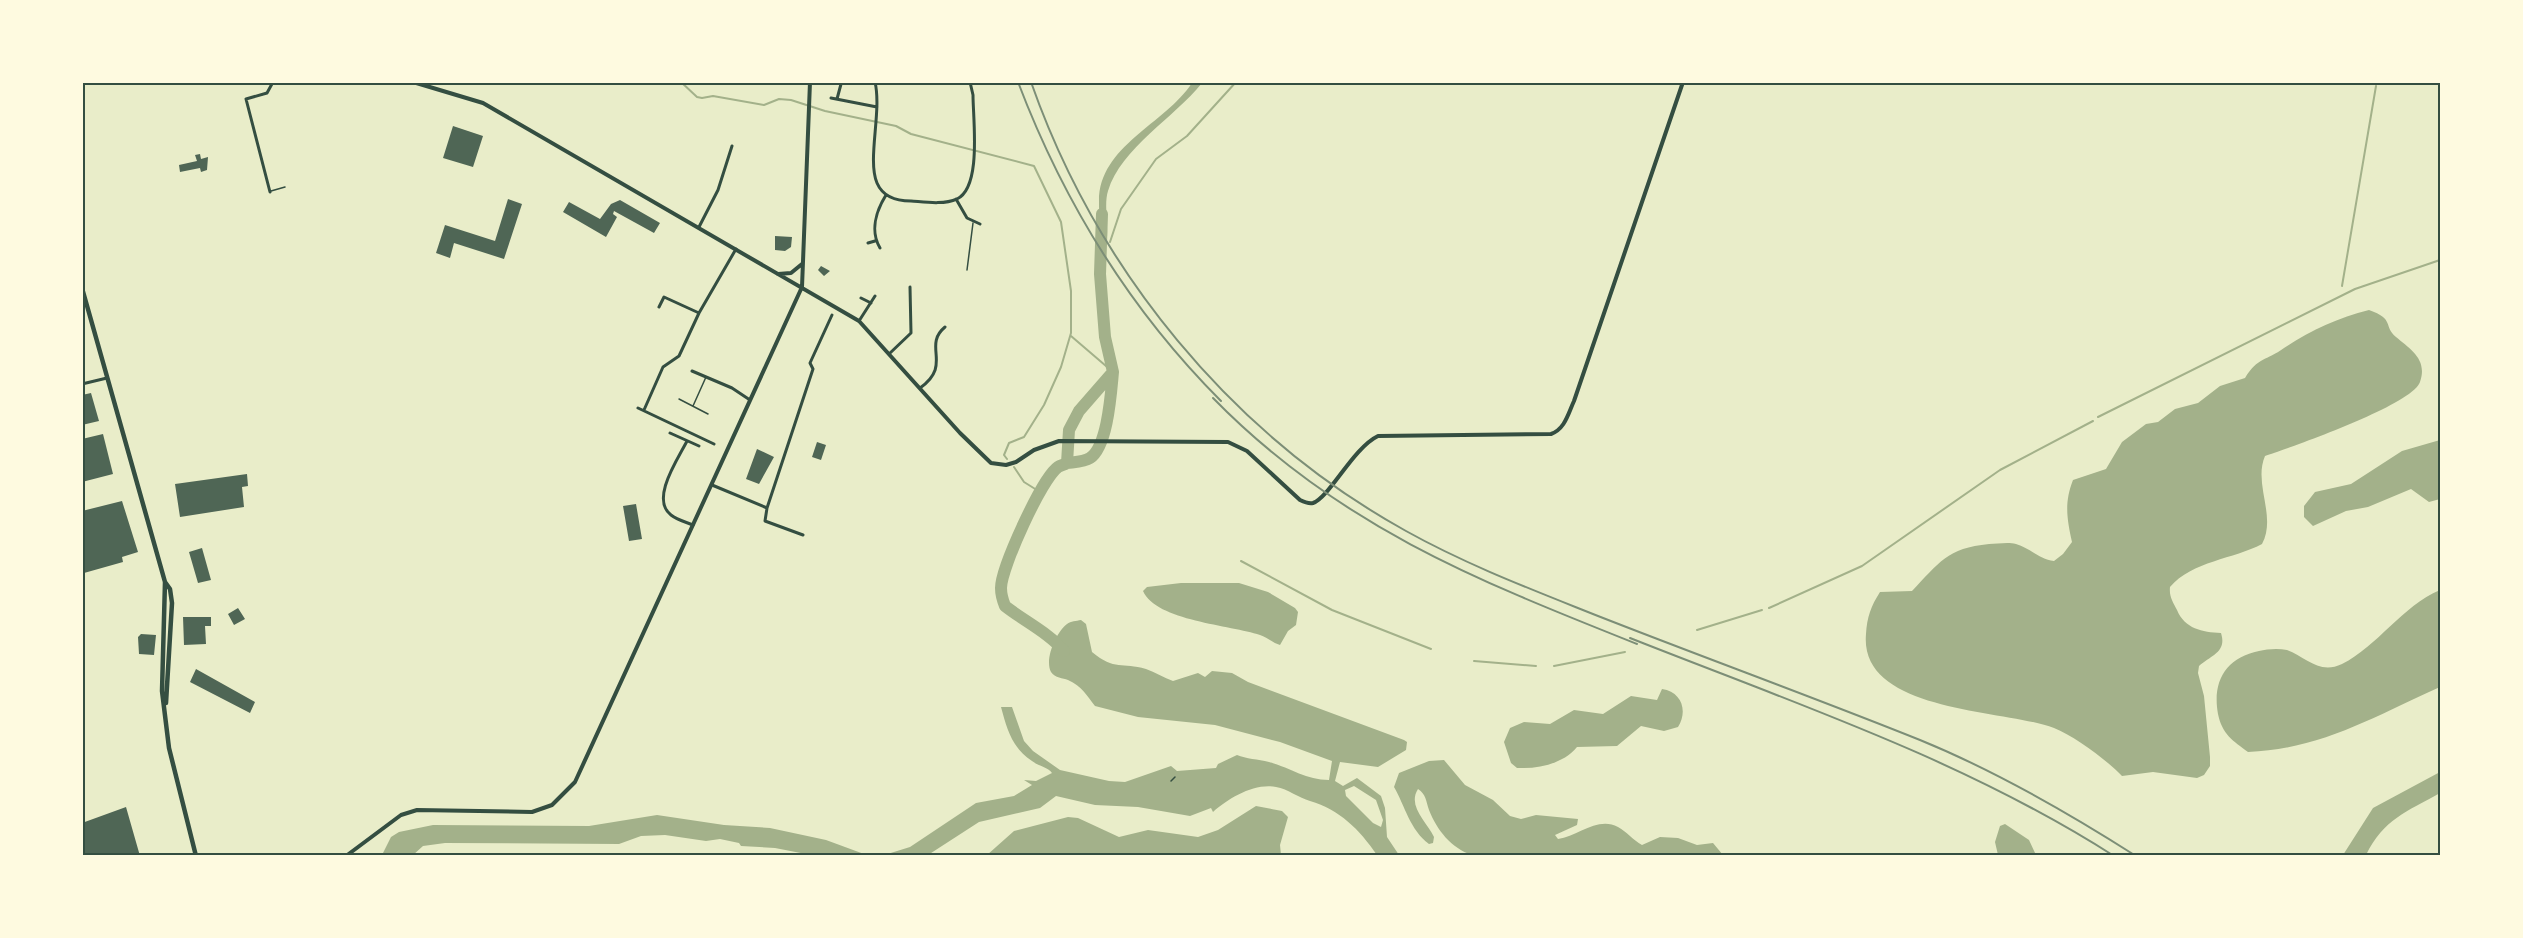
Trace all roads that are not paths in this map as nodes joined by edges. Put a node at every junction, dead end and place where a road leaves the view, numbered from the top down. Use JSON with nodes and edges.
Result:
{"nodes":[{"id":1,"x":273,"y":82,"type":"edge"},
{"id":2,"x":413,"y":82,"type":"edge"},
{"id":3,"x":810,"y":82,"type":"edge"},
{"id":4,"x":875,"y":82,"type":"edge"},
{"id":5,"x":970,"y":82,"type":"edge"},
{"id":6,"x":1683,"y":82,"type":"edge"},
{"id":7,"x":841,"y":84,"type":"dead end"},
{"id":8,"x":831,"y":98,"type":"dead end"},
{"id":9,"x":837,"y":99,"type":"junction"},
{"id":10,"x":878,"y":107,"type":"junction"},
{"id":11,"x":732,"y":146,"type":"dead end"},
{"id":12,"x":285,"y":187,"type":"dead end"},
{"id":13,"x":270,"y":192,"type":"joint"},
{"id":14,"x":886,"y":195,"type":"junction"},
{"id":15,"x":956,"y":200,"type":"junction"},
{"id":16,"x":973,"y":223,"type":"junction"},
{"id":17,"x":980,"y":224,"type":"dead end"},
{"id":18,"x":699,"y":227,"type":"junction"},
{"id":19,"x":875,"y":240,"type":"junction"},
{"id":20,"x":868,"y":243,"type":"dead end"},
{"id":21,"x":880,"y":248,"type":"dead end"},
{"id":22,"x":736,"y":249,"type":"junction"},
{"id":23,"x":802,"y":264,"type":"junction"},
{"id":24,"x":967,"y":270,"type":"dead end"},
{"id":25,"x":775,"y":274,"type":"junction"},
{"id":26,"x":802,"y":287,"type":"junction"},
{"id":27,"x":910,"y":287,"type":"dead end"},
{"id":28,"x":82,"y":288,"type":"edge"},
{"id":29,"x":875,"y":296,"type":"dead end"},
{"id":30,"x":861,"y":297,"type":"dead end"},
{"id":31,"x":871,"y":303,"type":"junction"},
{"id":32,"x":659,"y":307,"type":"dead end"},
{"id":33,"x":699,"y":313,"type":"junction"},
{"id":34,"x":832,"y":315,"type":"dead end"},
{"id":35,"x":859,"y":321,"type":"junction"},
{"id":36,"x":945,"y":327,"type":"dead end"},
{"id":37,"x":890,"y":354,"type":"junction"},
{"id":38,"x":692,"y":371,"type":"dead end"},
{"id":39,"x":706,"y":376,"type":"junction"},
{"id":40,"x":109,"y":378,"type":"junction"},
{"id":41,"x":82,"y":384,"type":"edge"},
{"id":42,"x":920,"y":388,"type":"junction"},
{"id":43,"x":679,"y":399,"type":"dead end"},
{"id":44,"x":750,"y":400,"type":"junction"},
{"id":45,"x":693,"y":407,"type":"junction"},
{"id":46,"x":638,"y":408,"type":"dead end"},
{"id":47,"x":644,"y":410,"type":"junction"},
{"id":48,"x":708,"y":414,"type":"dead end"},
{"id":49,"x":670,"y":433,"type":"dead end"},
{"id":50,"x":687,"y":441,"type":"junction"},
{"id":51,"x":714,"y":444,"type":"dead end"},
{"id":52,"x":699,"y":446,"type":"dead end"},
{"id":53,"x":712,"y":485,"type":"junction"},
{"id":54,"x":767,"y":508,"type":"junction"},
{"id":55,"x":693,"y":525,"type":"junction"},
{"id":56,"x":803,"y":535,"type":"dead end"},
{"id":57,"x":165,"y":582,"type":"junction"},
{"id":58,"x":166,"y":707,"type":"junction"},
{"id":59,"x":196,"y":855,"type":"edge"},
{"id":60,"x":346,"y":855,"type":"edge"}],
"edges":[{"from":1,"to":13,"type":"street"},
{"from":2,"to":18,"type":"main road"},
{"from":3,"to":23,"type":"main road"},
{"from":4,"to":10,"type":"street"},
{"from":5,"to":15,"type":"street"},
{"from":6,"to":42,"type":"main road"},
{"from":7,"to":9,"type":"street"},
{"from":8,"to":9,"type":"street"},
{"from":9,"to":10,"type":"street"},
{"from":10,"to":14,"type":"street"},
{"from":11,"to":18,"type":"street"},
{"from":12,"to":13,"type":"lane"},
{"from":14,"to":15,"type":"street"},
{"from":14,"to":19,"type":"street"},
{"from":15,"to":16,"type":"street"},
{"from":16,"to":17,"type":"street"},
{"from":16,"to":24,"type":"lane"},
{"from":18,"to":22,"type":"main road"},
{"from":19,"to":20,"type":"street"},
{"from":19,"to":21,"type":"street"},
{"from":22,"to":25,"type":"main road"},
{"from":22,"to":33,"type":"street"},
{"from":23,"to":25,"type":"main road"},
{"from":23,"to":26,"type":"main road"},
{"from":25,"to":26,"type":"main road"},
{"from":26,"to":35,"type":"main road"},
{"from":26,"to":44,"type":"main road"},
{"from":27,"to":37,"type":"street"},
{"from":28,"to":40,"type":"main road"},
{"from":29,"to":31,"type":"street"},
{"from":30,"to":31,"type":"street"},
{"from":31,"to":35,"type":"street"},
{"from":32,"to":33,"type":"street"},
{"from":33,"to":47,"type":"street"},
{"from":34,"to":54,"type":"street"},
{"from":35,"to":37,"type":"main road"},
{"from":36,"to":42,"type":"street"},
{"from":37,"to":42,"type":"main road"},
{"from":38,"to":39,"type":"street"},
{"from":39,"to":44,"type":"street"},
{"from":39,"to":45,"type":"lane"},
{"from":40,"to":41,"type":"street"},
{"from":40,"to":57,"type":"main road"},
{"from":43,"to":45,"type":"lane"},
{"from":44,"to":53,"type":"main road"},
{"from":45,"to":48,"type":"lane"},
{"from":46,"to":47,"type":"street"},
{"from":47,"to":51,"type":"street"},
{"from":49,"to":50,"type":"street"},
{"from":50,"to":52,"type":"street"},
{"from":50,"to":55,"type":"street"},
{"from":53,"to":54,"type":"street"},
{"from":53,"to":55,"type":"main road"},
{"from":54,"to":56,"type":"street"},
{"from":55,"to":60,"type":"main road"},
{"from":57,"to":58,"type":"main road"},
{"from":57,"to":58,"type":"main road"},
{"from":58,"to":59,"type":"main road"}]}
